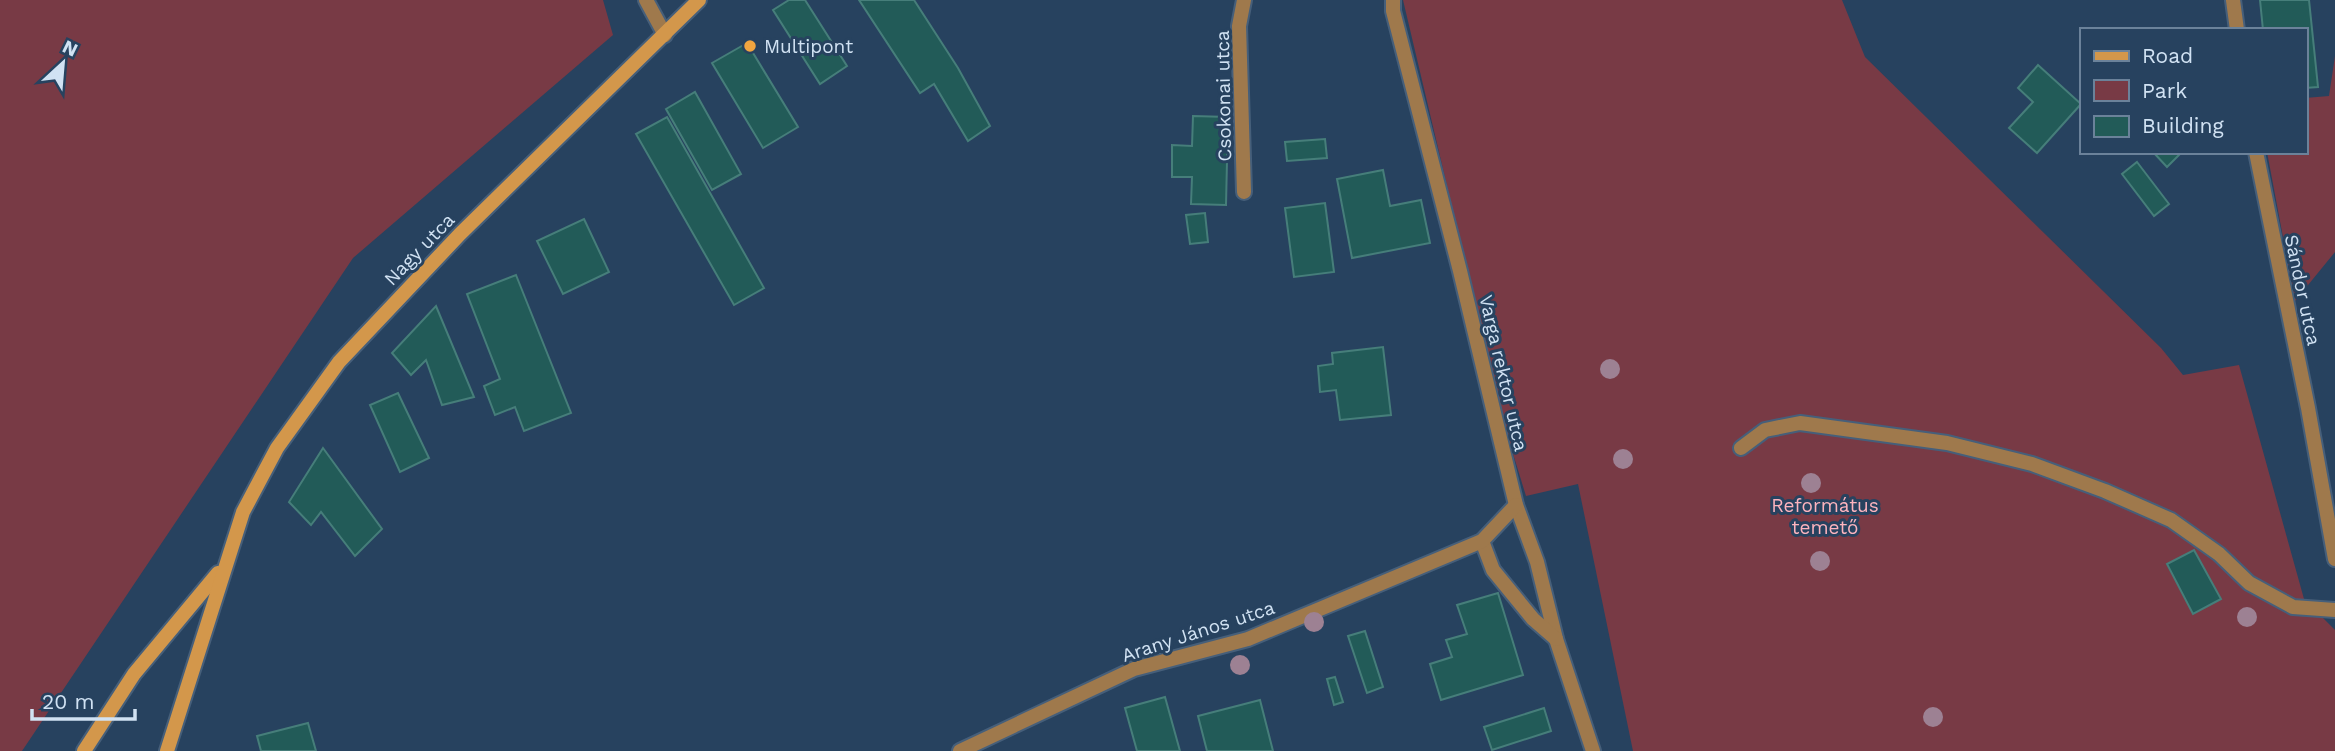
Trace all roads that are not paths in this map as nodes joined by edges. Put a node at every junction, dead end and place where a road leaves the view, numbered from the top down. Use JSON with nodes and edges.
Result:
{"nodes":[{"id":1,"x":646,"y":0,"type":"edge"},
{"id":2,"x":699,"y":0,"type":"edge"},
{"id":3,"x":1244,"y":0,"type":"edge"},
{"id":4,"x":1393,"y":0,"type":"edge"},
{"id":5,"x":2232,"y":0,"type":"edge"},
{"id":6,"x":2237,"y":28,"type":"edge"},
{"id":7,"x":665,"y":34,"type":"junction"},
{"id":8,"x":2256,"y":154,"type":"edge"},
{"id":9,"x":1244,"y":192,"type":"dead end"},
{"id":10,"x":1741,"y":448,"type":"dead end"},
{"id":11,"x":1516,"y":505,"type":"junction"},
{"id":12,"x":1482,"y":541,"type":"junction"},
{"id":13,"x":2335,"y":559,"type":"edge"},
{"id":14,"x":224,"y":567,"type":"junction"},
{"id":15,"x":2335,"y":610,"type":"edge"},
{"id":16,"x":1556,"y":639,"type":"junction"},
{"id":17,"x":84,"y":751,"type":"edge"},
{"id":18,"x":167,"y":751,"type":"edge"},
{"id":19,"x":960,"y":751,"type":"edge"},
{"id":20,"x":1593,"y":751,"type":"edge"}],
"edges":[{"from":1,"to":7,"type":"street"},
{"from":2,"to":7,"type":"main road","name":"Nagy utca"},
{"from":3,"to":9,"type":"street","name":"Csokonai utca"},
{"from":4,"to":11,"type":"street","name":"Varga rektor utca"},
{"from":5,"to":6,"type":"street"},
{"from":7,"to":14,"type":"main road","name":"Nagy utca"},
{"from":8,"to":13,"type":"street","name":"Sándor utca"},
{"from":10,"to":15,"type":"street"},
{"from":11,"to":12,"type":"street","name":"Arany János utca"},
{"from":11,"to":16,"type":"street","name":"Varga rektor utca"},
{"from":12,"to":16,"type":"street"},
{"from":12,"to":19,"type":"street","name":"Arany János utca"},
{"from":14,"to":17,"type":"main road"},
{"from":14,"to":18,"type":"main road","name":"Nagy utca"},
{"from":16,"to":20,"type":"street","name":"Varga rektor utca"}]}
